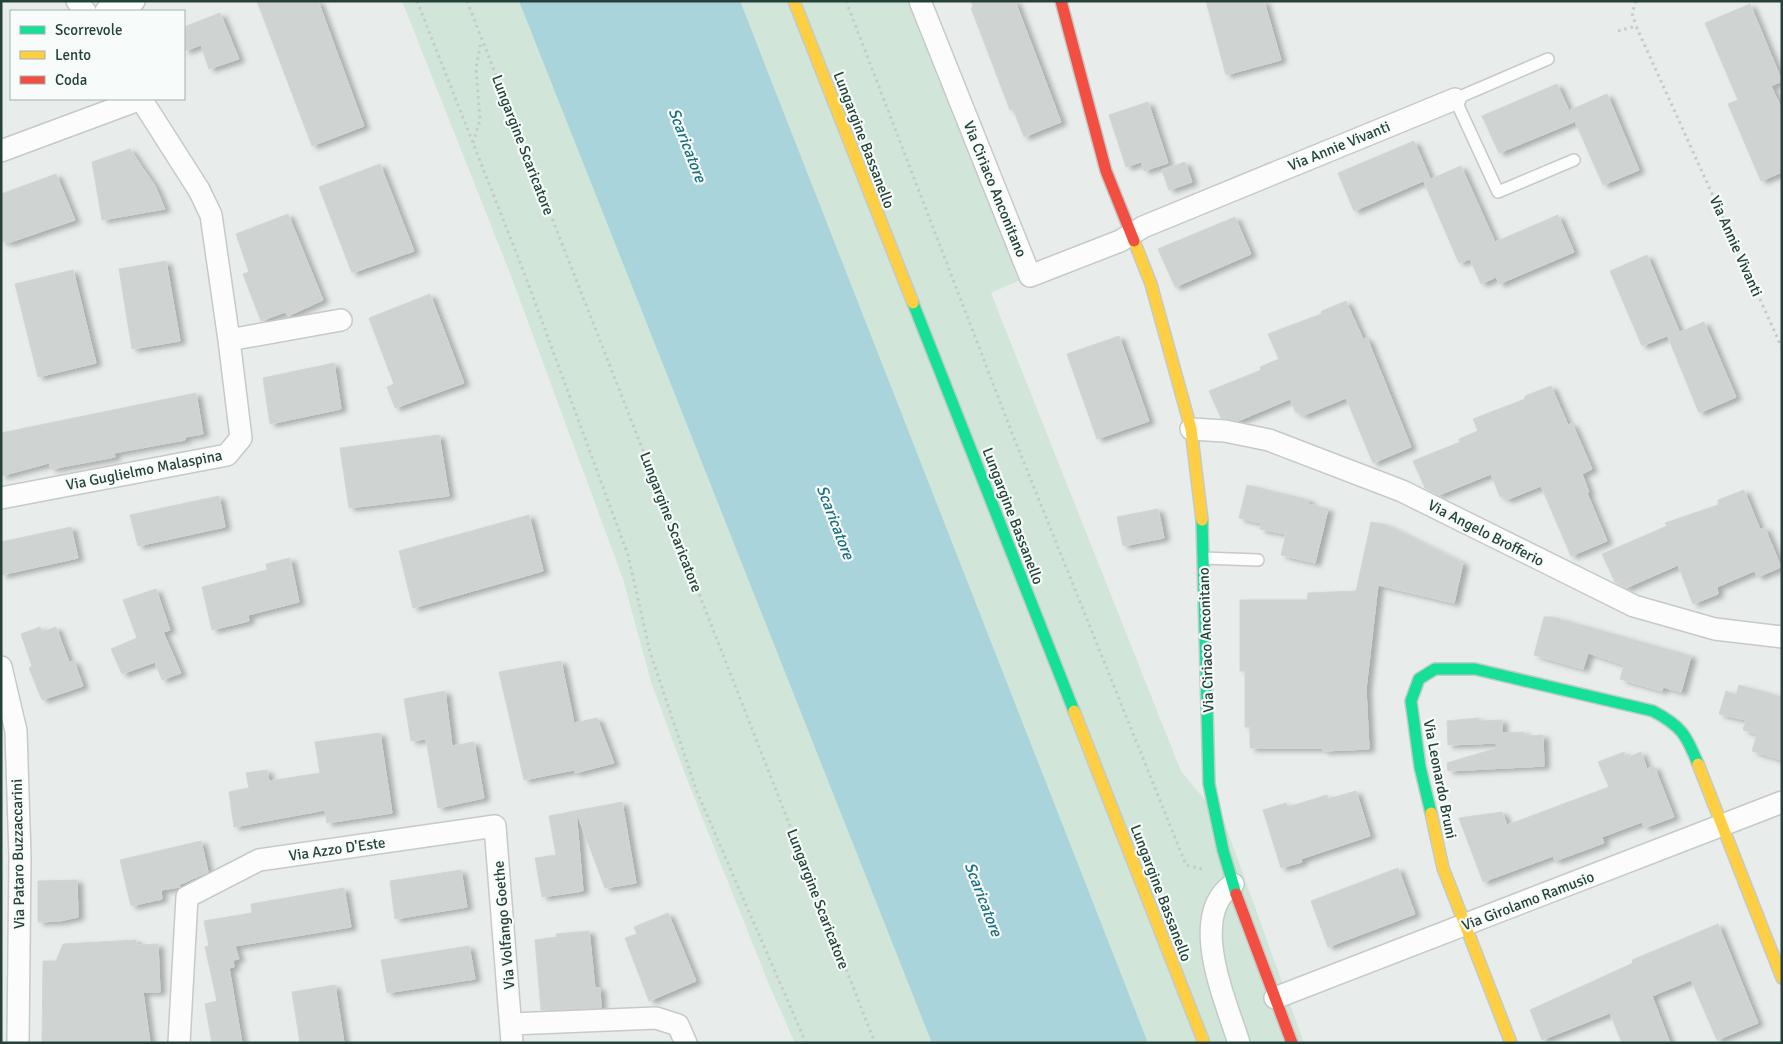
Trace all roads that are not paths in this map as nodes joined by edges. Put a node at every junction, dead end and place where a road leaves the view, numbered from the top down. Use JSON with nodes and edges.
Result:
{"nodes":[{"id":1,"x":134,"y":1,"type":"edge"},
{"id":2,"x":794,"y":1,"type":"edge"},
{"id":3,"x":920,"y":1,"type":"edge"},
{"id":4,"x":1061,"y":1,"type":"edge"},
{"id":5,"x":109,"y":10,"type":"edge"},
{"id":6,"x":1548,"y":59,"type":"dead end"},
{"id":7,"x":1456,"y":99,"type":"junction"},
{"id":8,"x":138,"y":100,"type":"edge"},
{"id":9,"x":142,"y":100,"type":"edge"},
{"id":10,"x":1,"y":151,"type":"edge"},
{"id":11,"x":1574,"y":160,"type":"dead end"},
{"id":12,"x":1131,"y":234,"type":"junction"},
{"id":13,"x":341,"y":320,"type":"dead end"},
{"id":14,"x":229,"y":340,"type":"junction"},
{"id":15,"x":1191,"y":429,"type":"junction"},
{"id":16,"x":1,"y":498,"type":"edge"},
{"id":17,"x":1203,"y":558,"type":"junction"},
{"id":18,"x":1258,"y":560,"type":"dead end"},
{"id":19,"x":1782,"y":637,"type":"edge"},
{"id":20,"x":1,"y":667,"type":"edge"},
{"id":21,"x":1782,"y":802,"type":"edge"},
{"id":22,"x":495,"y":826,"type":"joint"},
{"id":23,"x":1722,"y":826,"type":"junction"},
{"id":24,"x":11,"y":859,"type":"edge"},
{"id":25,"x":1233,"y":884,"type":"junction"},
{"id":26,"x":1464,"y":926,"type":"junction"},
{"id":27,"x":1782,"y":978,"type":"edge"},
{"id":28,"x":1275,"y":998,"type":"junction"},
{"id":29,"x":512,"y":1033,"type":"edge"},
{"id":30,"x":12,"y":1038,"type":"edge"},
{"id":31,"x":179,"y":1043,"type":"edge"},
{"id":32,"x":686,"y":1043,"type":"edge"},
{"id":33,"x":1204,"y":1043,"type":"edge"},
{"id":34,"x":1239,"y":1043,"type":"edge"},
{"id":35,"x":1292,"y":1043,"type":"edge"},
{"id":36,"x":1511,"y":1043,"type":"edge"}],
"edges":[{"from":1,"to":5,"type":"street"},
{"from":2,"to":33,"type":"street","name":"Lungargine Bassanello"},
{"from":3,"to":12,"type":"street","name":"Via Ciriaco Anconitano"},
{"from":4,"to":12,"type":"street","name":"Via Ciriaco Anconitano"},
{"from":6,"to":7,"type":"lane","name":"Via Annie Vivanti"},
{"from":7,"to":11,"type":"lane"},
{"from":7,"to":12,"type":"street","name":"Via Annie Vivanti"},
{"from":8,"to":10,"type":"street"},
{"from":9,"to":14,"type":"street","name":"Via Guglielmo Malaspina"},
{"from":12,"to":15,"type":"street","name":"Via Ciriaco Anconitano"},
{"from":13,"to":14,"type":"street"},
{"from":14,"to":16,"type":"street","name":"Via Guglielmo Malaspina"},
{"from":15,"to":17,"type":"street","name":"Via Ciriaco Anconitano"},
{"from":15,"to":19,"type":"street","name":"Via Angelo Brofferio"},
{"from":17,"to":18,"type":"lane"},
{"from":17,"to":25,"type":"street","name":"Via Ciriaco Anconitano"},
{"from":20,"to":24,"type":"street","name":"Via Pataro Buzzaccarini"},
{"from":21,"to":23,"type":"street","name":"Via Girolamo Ramusio"},
{"from":22,"to":29,"type":"street","name":"Via Volfango Goethe"},
{"from":22,"to":31,"type":"street","name":"Via Azzo D'Este"},
{"from":23,"to":26,"type":"street","name":"Via Girolamo Ramusio"},
{"from":23,"to":26,"type":"street","name":"Via Leonardo Bruni"},
{"from":23,"to":27,"type":"street","name":"Via Leonardo Bruni"},
{"from":24,"to":30,"type":"street","name":"Via Pataro Buzzaccarini"},
{"from":25,"to":28,"type":"street","name":"Via Ciriaco Anconitano"},
{"from":25,"to":34,"type":"street"},
{"from":26,"to":28,"type":"street","name":"Via Girolamo Ramusio"},
{"from":26,"to":36,"type":"street","name":"Via Leonardo Bruni"},
{"from":28,"to":35,"type":"street","name":"Via Ciriaco Anconitano"},
{"from":29,"to":32,"type":"street","name":"Via Volfango Goethe"}]}
